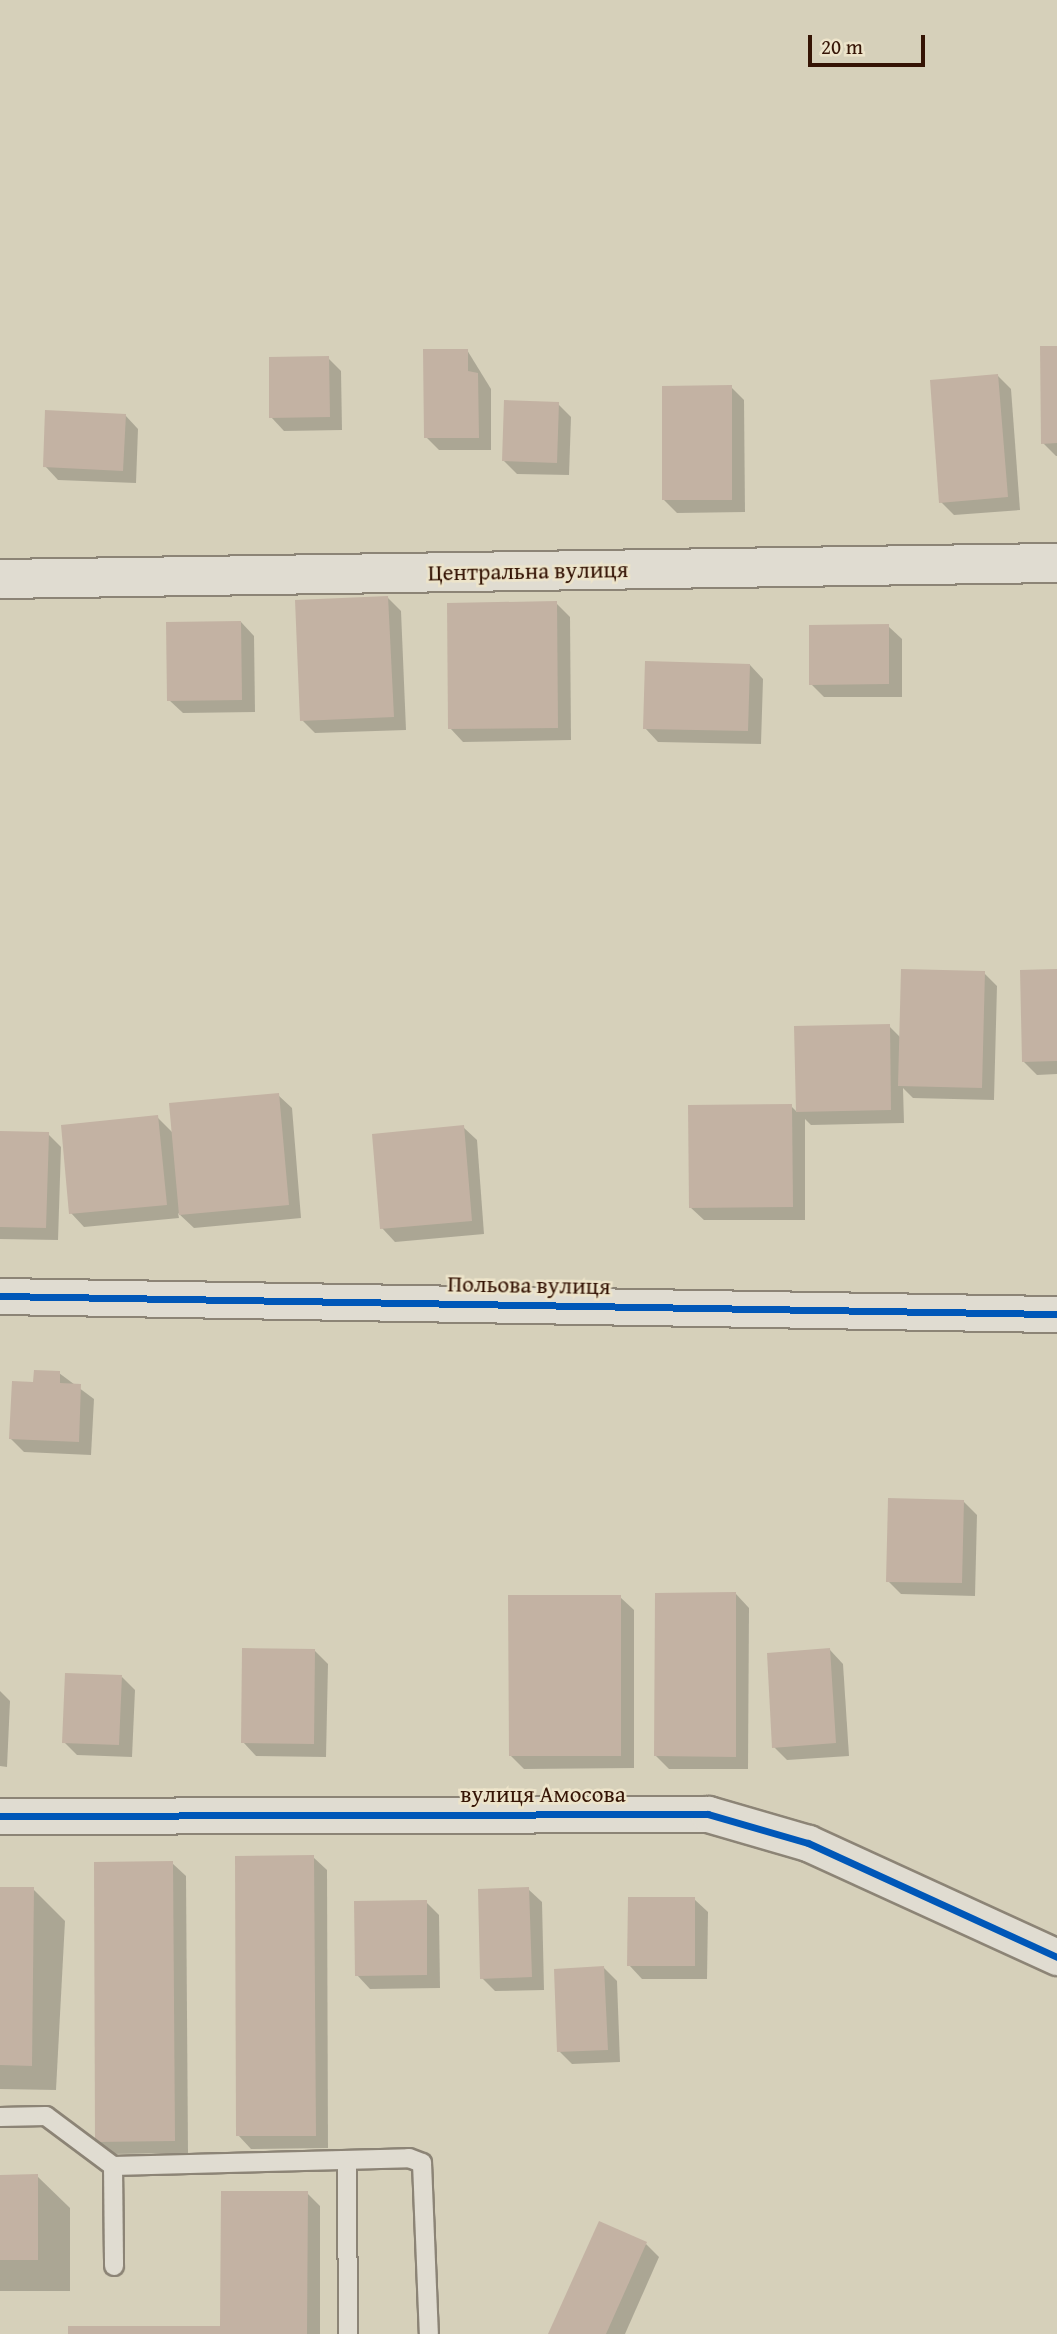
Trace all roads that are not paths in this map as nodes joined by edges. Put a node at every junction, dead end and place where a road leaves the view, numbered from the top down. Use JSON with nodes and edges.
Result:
{"nodes":[{"id":1,"x":1057,"y":563,"type":"edge"},
{"id":2,"x":0,"y":579,"type":"edge"},
{"id":3,"x":0,"y":1296,"type":"edge"},
{"id":4,"x":1057,"y":1314,"type":"edge"},
{"id":5,"x":0,"y":1816,"type":"edge"},
{"id":6,"x":1057,"y":1957,"type":"edge"},
{"id":7,"x":0,"y":2117,"type":"edge"},
{"id":8,"x":347,"y":2160,"type":"junction"},
{"id":9,"x":113,"y":2166,"type":"junction"},
{"id":10,"x":114,"y":2266,"type":"dead end"},
{"id":11,"x":348,"y":2334,"type":"edge"},
{"id":12,"x":429,"y":2334,"type":"edge"}],
"edges":[{"from":1,"to":2,"type":"main road","name":"Центральна вулиця"},
{"from":3,"to":4,"type":"street","name":"Польова вулиця"},
{"from":5,"to":6,"type":"street","name":"вулиця Амосова"},
{"from":7,"to":9,"type":"lane"},
{"from":8,"to":9,"type":"lane"},
{"from":8,"to":11,"type":"lane"},
{"from":8,"to":12,"type":"lane"},
{"from":9,"to":10,"type":"lane"}]}
